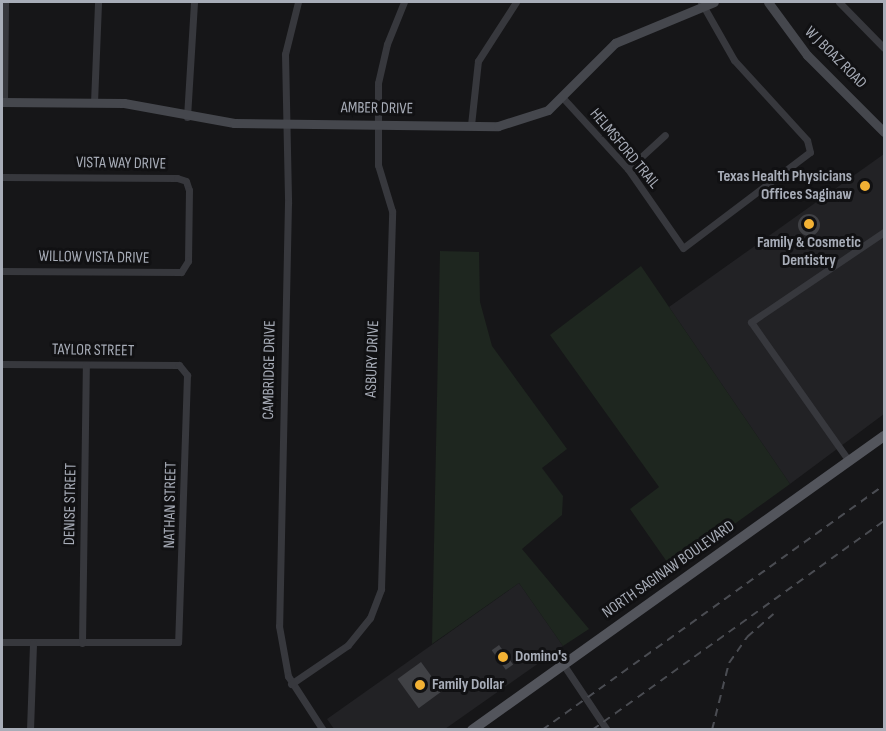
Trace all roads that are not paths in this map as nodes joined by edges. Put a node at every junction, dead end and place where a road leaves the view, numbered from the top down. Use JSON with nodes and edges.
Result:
{"nodes":[{"id":1,"x":5,"y":2,"type":"edge"},
{"id":2,"x":98,"y":2,"type":"edge"},
{"id":3,"x":194,"y":2,"type":"edge"},
{"id":4,"x":298,"y":2,"type":"edge"},
{"id":5,"x":404,"y":2,"type":"edge"},
{"id":6,"x":516,"y":2,"type":"edge"},
{"id":7,"x":714,"y":2,"type":"edge"},
{"id":8,"x":768,"y":2,"type":"edge"},
{"id":9,"x":839,"y":2,"type":"edge"},
{"id":10,"x":702,"y":4,"type":"edge"},
{"id":11,"x":885,"y":48,"type":"edge"},
{"id":12,"x":563,"y":98,"type":"junction"},
{"id":13,"x":3,"y":102,"type":"edge"},
{"id":14,"x":94,"y":103,"type":"junction"},
{"id":15,"x":187,"y":117,"type":"junction"},
{"id":16,"x":285,"y":123,"type":"junction"},
{"id":17,"x":377,"y":124,"type":"junction"},
{"id":18,"x":471,"y":125,"type":"junction"},
{"id":19,"x":885,"y":132,"type":"edge"},
{"id":20,"x":665,"y":135,"type":"dead end"},
{"id":21,"x":628,"y":169,"type":"junction"},
{"id":22,"x":2,"y":177,"type":"edge"},
{"id":23,"x":885,"y":232,"type":"edge"},
{"id":24,"x":185,"y":270,"type":"joint"},
{"id":25,"x":2,"y":271,"type":"edge"},
{"id":26,"x":2,"y":364,"type":"edge"},
{"id":27,"x":86,"y":364,"type":"junction"},
{"id":28,"x":184,"y":368,"type":"joint"},
{"id":29,"x":885,"y":436,"type":"edge"},
{"id":30,"x":849,"y":461,"type":"junction"},
{"id":31,"x":2,"y":642,"type":"edge"},
{"id":32,"x":33,"y":643,"type":"junction"},
{"id":33,"x":82,"y":643,"type":"junction"},
{"id":34,"x":563,"y":664,"type":"junction"},
{"id":35,"x":291,"y":684,"type":"junction"},
{"id":36,"x":30,"y":729,"type":"edge"},
{"id":37,"x":323,"y":729,"type":"edge"},
{"id":38,"x":472,"y":729,"type":"edge"},
{"id":39,"x":607,"y":729,"type":"edge"}],
"edges":[{"from":1,"to":13,"type":"street"},
{"from":2,"to":14,"type":"street"},
{"from":3,"to":15,"type":"street"},
{"from":4,"to":16,"type":"street","name":"CAMBRIDGE DRIVE"},
{"from":5,"to":17,"type":"street","name":"ASBURY DRIVE"},
{"from":6,"to":18,"type":"street"},
{"from":7,"to":10,"type":"street","name":"AMBER DRIVE"},
{"from":8,"to":19,"type":"street","name":"W J BOAZ ROAD"},
{"from":9,"to":11,"type":"street"},
{"from":10,"to":12,"type":"street","name":"AMBER DRIVE"},
{"from":10,"to":21,"type":"street","name":"HELMSFORD TRAIL"},
{"from":12,"to":18,"type":"street","name":"AMBER DRIVE"},
{"from":12,"to":21,"type":"street","name":"HELMSFORD TRAIL"},
{"from":13,"to":14,"type":"street","name":"AMBER DRIVE"},
{"from":14,"to":15,"type":"street","name":"AMBER DRIVE"},
{"from":15,"to":16,"type":"street","name":"AMBER DRIVE"},
{"from":16,"to":17,"type":"street","name":"AMBER DRIVE"},
{"from":16,"to":35,"type":"street","name":"CAMBRIDGE DRIVE"},
{"from":17,"to":18,"type":"street","name":"AMBER DRIVE"},
{"from":17,"to":35,"type":"street","name":"ASBURY DRIVE"},
{"from":20,"to":21,"type":"street"},
{"from":22,"to":24,"type":"street","name":"VISTA WAY DRIVE"},
{"from":23,"to":30,"type":"street"},
{"from":24,"to":25,"type":"street","name":"WILLOW VISTA DRIVE"},
{"from":26,"to":27,"type":"street","name":"TAYLOR STREET"},
{"from":27,"to":28,"type":"street","name":"TAYLOR STREET"},
{"from":27,"to":33,"type":"street","name":"DENISE STREET"},
{"from":28,"to":33,"type":"street","name":"NATHAN STREET"},
{"from":29,"to":30,"type":"main road","name":"NORTH SAGINAW BOULEVARD"},
{"from":30,"to":34,"type":"main road","name":"NORTH SAGINAW BOULEVARD"},
{"from":31,"to":32,"type":"street"},
{"from":32,"to":33,"type":"street"},
{"from":32,"to":36,"type":"street"},
{"from":34,"to":38,"type":"main road","name":"NORTH SAGINAW BOULEVARD"},
{"from":34,"to":39,"type":"street"},
{"from":35,"to":37,"type":"street","name":"CAMBRIDGE DRIVE"}]}
